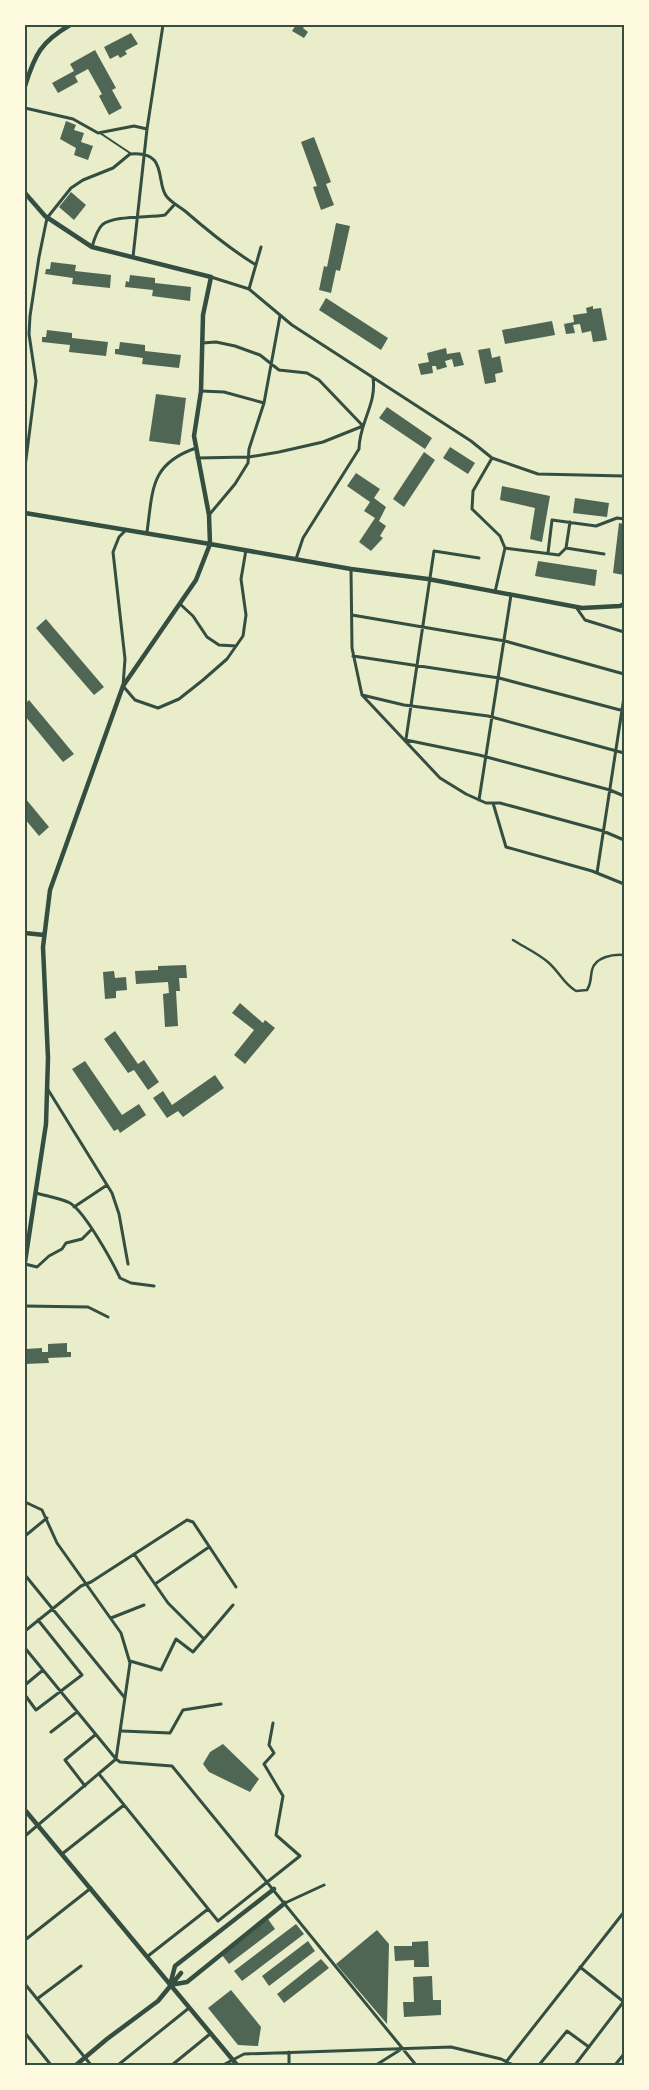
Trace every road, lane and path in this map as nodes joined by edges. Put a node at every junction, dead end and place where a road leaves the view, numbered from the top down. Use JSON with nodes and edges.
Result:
{"nodes":[{"id":1,"x":70,"y":25,"type":"edge"},
{"id":2,"x":163,"y":25,"type":"edge"},
{"id":3,"x":25,"y":86,"type":"edge"},
{"id":4,"x":25,"y":108,"type":"edge"},
{"id":5,"x":147,"y":129,"type":"junction"},
{"id":6,"x":100,"y":133,"type":"junction"},
{"id":7,"x":132,"y":154,"type":"junction"},
{"id":8,"x":144,"y":156,"type":"junction"},
{"id":9,"x":25,"y":193,"type":"edge"},
{"id":10,"x":175,"y":204,"type":"junction"},
{"id":11,"x":47,"y":218,"type":"junction"},
{"id":12,"x":137,"y":218,"type":"junction"},
{"id":13,"x":92,"y":246,"type":"junction"},
{"id":14,"x":261,"y":247,"type":"dead end"},
{"id":15,"x":133,"y":257,"type":"junction"},
{"id":16,"x":256,"y":265,"type":"junction"},
{"id":17,"x":211,"y":276,"type":"junction"},
{"id":18,"x":249,"y":289,"type":"junction"},
{"id":19,"x":280,"y":316,"type":"junction"},
{"id":20,"x":201,"y":344,"type":"junction"},
{"id":21,"x":271,"y":365,"type":"junction"},
{"id":22,"x":373,"y":377,"type":"junction"},
{"id":23,"x":201,"y":391,"type":"junction"},
{"id":24,"x":264,"y":403,"type":"junction"},
{"id":25,"x":363,"y":426,"type":"junction"},
{"id":26,"x":196,"y":448,"type":"junction"},
{"id":27,"x":249,"y":457,"type":"junction"},
{"id":28,"x":197,"y":458,"type":"junction"},
{"id":29,"x":492,"y":458,"type":"junction"},
{"id":30,"x":25,"y":467,"type":"edge"},
{"id":31,"x":624,"y":476,"type":"edge"},
{"id":32,"x":25,"y":512,"type":"edge"},
{"id":33,"x":209,"y":515,"type":"junction"},
{"id":34,"x":624,"y":519,"type":"edge"},
{"id":35,"x":570,"y":522,"type":"junction"},
{"id":36,"x":128,"y":529,"type":"junction"},
{"id":37,"x":147,"y":532,"type":"junction"},
{"id":38,"x":210,"y":544,"type":"junction"},
{"id":39,"x":505,"y":548,"type":"junction"},
{"id":40,"x":566,"y":548,"type":"junction"},
{"id":41,"x":246,"y":550,"type":"junction"},
{"id":42,"x":548,"y":553,"type":"junction"},
{"id":43,"x":604,"y":554,"type":"dead end"},
{"id":44,"x":479,"y":558,"type":"dead end"},
{"id":45,"x":296,"y":559,"type":"junction"},
{"id":46,"x":352,"y":569,"type":"junction"},
{"id":47,"x":428,"y":580,"type":"junction"},
{"id":48,"x":494,"y":592,"type":"junction"},
{"id":49,"x":511,"y":595,"type":"junction"},
{"id":50,"x":180,"y":604,"type":"junction"},
{"id":51,"x":624,"y":604,"type":"edge"},
{"id":52,"x":576,"y":607,"type":"junction"},
{"id":53,"x":352,"y":615,"type":"junction"},
{"id":54,"x":421,"y":627,"type":"junction"},
{"id":55,"x":624,"y":632,"type":"edge"},
{"id":56,"x":505,"y":641,"type":"junction"},
{"id":57,"x":237,"y":646,"type":"junction"},
{"id":58,"x":353,"y":656,"type":"junction"},
{"id":59,"x":415,"y":665,"type":"junction"},
{"id":60,"x":624,"y":674,"type":"edge"},
{"id":61,"x":499,"y":678,"type":"junction"},
{"id":62,"x":123,"y":686,"type":"junction"},
{"id":63,"x":362,"y":695,"type":"junction"},
{"id":64,"x":624,"y":697,"type":"edge"},
{"id":65,"x":410,"y":705,"type":"junction"},
{"id":66,"x":623,"y":711,"type":"edge"},
{"id":67,"x":493,"y":717,"type":"junction"},
{"id":68,"x":406,"y":740,"type":"junction"},
{"id":69,"x":615,"y":752,"type":"junction"},
{"id":70,"x":624,"y":753,"type":"edge"},
{"id":71,"x":487,"y":757,"type":"junction"},
{"id":72,"x":610,"y":790,"type":"junction"},
{"id":73,"x":624,"y":796,"type":"edge"},
{"id":74,"x":479,"y":800,"type":"junction"},
{"id":75,"x":493,"y":803,"type":"junction"},
{"id":76,"x":603,"y":831,"type":"junction"},
{"id":77,"x":624,"y":840,"type":"edge"},
{"id":78,"x":597,"y":873,"type":"junction"},
{"id":79,"x":624,"y":884,"type":"edge"},
{"id":80,"x":25,"y":933,"type":"edge"},
{"id":81,"x":44,"y":935,"type":"junction"},
{"id":82,"x":513,"y":940,"type":"dead end"},
{"id":83,"x":624,"y":954,"type":"edge"},
{"id":84,"x":47,"y":1087,"type":"junction"},
{"id":85,"x":108,"y":1185,"type":"junction"},
{"id":86,"x":36,"y":1193,"type":"junction"},
{"id":87,"x":74,"y":1207,"type":"junction"},
{"id":88,"x":91,"y":1230,"type":"junction"},
{"id":89,"x":25,"y":1263,"type":"edge"},
{"id":90,"x":128,"y":1264,"type":"dead end"},
{"id":91,"x":154,"y":1286,"type":"dead end"},
{"id":92,"x":25,"y":1306,"type":"edge"},
{"id":93,"x":108,"y":1317,"type":"dead end"},
{"id":94,"x":25,"y":1502,"type":"edge"},
{"id":95,"x":46,"y":1518,"type":"junction"},
{"id":96,"x":25,"y":1536,"type":"edge"},
{"id":97,"x":209,"y":1547,"type":"junction"},
{"id":98,"x":134,"y":1554,"type":"junction"},
{"id":99,"x":25,"y":1575,"type":"edge"},
{"id":100,"x":86,"y":1584,"type":"junction"},
{"id":101,"x":154,"y":1584,"type":"junction"},
{"id":102,"x":236,"y":1587,"type":"dead end"},
{"id":103,"x":144,"y":1605,"type":"dead end"},
{"id":104,"x":232,"y":1605,"type":"dead end"},
{"id":105,"x":52,"y":1608,"type":"junction"},
{"id":106,"x":111,"y":1618,"type":"junction"},
{"id":107,"x":38,"y":1620,"type":"junction"},
{"id":108,"x":25,"y":1631,"type":"edge"},
{"id":109,"x":204,"y":1639,"type":"junction"},
{"id":110,"x":25,"y":1648,"type":"edge"},
{"id":111,"x":130,"y":1661,"type":"junction"},
{"id":112,"x":43,"y":1670,"type":"junction"},
{"id":113,"x":25,"y":1685,"type":"edge"},
{"id":114,"x":60,"y":1691,"type":"junction"},
{"id":115,"x":25,"y":1695,"type":"edge"},
{"id":116,"x":126,"y":1699,"type":"junction"},
{"id":117,"x":221,"y":1704,"type":"dead end"},
{"id":118,"x":77,"y":1712,"type":"junction"},
{"id":119,"x":273,"y":1723,"type":"dead end"},
{"id":120,"x":122,"y":1731,"type":"junction"},
{"id":121,"x":51,"y":1732,"type":"dead end"},
{"id":122,"x":95,"y":1735,"type":"junction"},
{"id":123,"x":116,"y":1759,"type":"junction"},
{"id":124,"x":99,"y":1774,"type":"junction"},
{"id":125,"x":85,"y":1786,"type":"junction"},
{"id":126,"x":124,"y":1805,"type":"junction"},
{"id":127,"x":25,"y":1810,"type":"edge"},
{"id":128,"x":38,"y":1825,"type":"junction"},
{"id":129,"x":25,"y":1836,"type":"edge"},
{"id":130,"x":62,"y":1854,"type":"junction"},
{"id":131,"x":269,"y":1883,"type":"junction"},
{"id":132,"x":324,"y":1885,"type":"dead end"},
{"id":133,"x":90,"y":1888,"type":"junction"},
{"id":134,"x":274,"y":1889,"type":"junction"},
{"id":135,"x":286,"y":1903,"type":"junction"},
{"id":136,"x":208,"y":1908,"type":"junction"},
{"id":137,"x":624,"y":1912,"type":"edge"},
{"id":138,"x":25,"y":1940,"type":"edge"},
{"id":139,"x":148,"y":1956,"type":"junction"},
{"id":140,"x":81,"y":1966,"type":"dead end"},
{"id":141,"x":580,"y":1967,"type":"junction"},
{"id":142,"x":181,"y":1973,"type":"dead end"},
{"id":143,"x":25,"y":1984,"type":"edge"},
{"id":144,"x":170,"y":1985,"type":"junction"},
{"id":145,"x":37,"y":1999,"type":"junction"},
{"id":146,"x":624,"y":2002,"type":"edge"},
{"id":147,"x":189,"y":2008,"type":"junction"},
{"id":148,"x":25,"y":2033,"type":"edge"},
{"id":149,"x":210,"y":2034,"type":"junction"},
{"id":150,"x":589,"y":2047,"type":"junction"},
{"id":151,"x":403,"y":2049,"type":"junction"},
{"id":152,"x":289,"y":2052,"type":"junction"},
{"id":153,"x":624,"y":2054,"type":"edge"},
{"id":154,"x":85,"y":2058,"type":"junction"},
{"id":155,"x":232,"y":2058,"type":"junction"},
{"id":156,"x":620,"y":2059,"type":"junction"},
{"id":157,"x":506,"y":2062,"type":"junction"},
{"id":158,"x":624,"y":2062,"type":"edge"},
{"id":159,"x":51,"y":2065,"type":"edge"},
{"id":160,"x":76,"y":2065,"type":"edge"},
{"id":161,"x":91,"y":2065,"type":"edge"},
{"id":162,"x":118,"y":2065,"type":"edge"},
{"id":163,"x":172,"y":2065,"type":"edge"},
{"id":164,"x":223,"y":2065,"type":"edge"},
{"id":165,"x":237,"y":2065,"type":"edge"},
{"id":166,"x":290,"y":2065,"type":"edge"},
{"id":167,"x":376,"y":2065,"type":"edge"},
{"id":168,"x":416,"y":2065,"type":"edge"},
{"id":169,"x":513,"y":2065,"type":"edge"},
{"id":170,"x":539,"y":2065,"type":"edge"},
{"id":171,"x":575,"y":2065,"type":"edge"},
{"id":172,"x":615,"y":2065,"type":"edge"}],
"edges":[{"from":1,"to":3,"type":"street"},
{"from":2,"to":5,"type":"street"},
{"from":4,"to":6,"type":"street"},
{"from":5,"to":6,"type":"street"},
{"from":5,"to":8,"type":"street"},
{"from":6,"to":7,"type":"lane"},
{"from":7,"to":8,"type":"street"},
{"from":7,"to":11,"type":"street"},
{"from":8,"to":10,"type":"street"},
{"from":8,"to":12,"type":"street"},
{"from":9,"to":11,"type":"street"},
{"from":10,"to":12,"type":"street"},
{"from":10,"to":16,"type":"street"},
{"from":11,"to":13,"type":"street"},
{"from":11,"to":30,"type":"street"},
{"from":12,"to":13,"type":"street"},
{"from":12,"to":15,"type":"street"},
{"from":13,"to":15,"type":"street"},
{"from":14,"to":16,"type":"street"},
{"from":15,"to":17,"type":"street"},
{"from":16,"to":18,"type":"street"},
{"from":17,"to":18,"type":"street"},
{"from":17,"to":20,"type":"street"},
{"from":18,"to":19,"type":"street"},
{"from":19,"to":21,"type":"street"},
{"from":19,"to":22,"type":"street"},
{"from":20,"to":21,"type":"street"},
{"from":20,"to":23,"type":"street"},
{"from":21,"to":24,"type":"street"},
{"from":21,"to":25,"type":"street"},
{"from":22,"to":25,"type":"street"},
{"from":22,"to":29,"type":"street"},
{"from":23,"to":24,"type":"street"},
{"from":23,"to":26,"type":"street"},
{"from":24,"to":27,"type":"street"},
{"from":25,"to":27,"type":"street"},
{"from":25,"to":45,"type":"street"},
{"from":26,"to":28,"type":"street"},
{"from":26,"to":37,"type":"street"},
{"from":27,"to":28,"type":"street"},
{"from":27,"to":33,"type":"street"},
{"from":28,"to":33,"type":"street"},
{"from":29,"to":31,"type":"street"},
{"from":29,"to":39,"type":"street"},
{"from":32,"to":36,"type":"street"},
{"from":33,"to":38,"type":"street"},
{"from":34,"to":35,"type":"street"},
{"from":35,"to":40,"type":"street"},
{"from":35,"to":42,"type":"street"},
{"from":36,"to":37,"type":"street"},
{"from":36,"to":62,"type":"street"},
{"from":37,"to":38,"type":"street"},
{"from":38,"to":41,"type":"street"},
{"from":38,"to":50,"type":"street"},
{"from":39,"to":42,"type":"street"},
{"from":39,"to":48,"type":"street"},
{"from":40,"to":42,"type":"street"},
{"from":40,"to":43,"type":"street"},
{"from":41,"to":45,"type":"street"},
{"from":41,"to":57,"type":"street"},
{"from":44,"to":47,"type":"street"},
{"from":45,"to":46,"type":"street"},
{"from":46,"to":47,"type":"street"},
{"from":46,"to":53,"type":"street"},
{"from":47,"to":48,"type":"street"},
{"from":47,"to":54,"type":"street"},
{"from":48,"to":49,"type":"street"},
{"from":49,"to":52,"type":"street"},
{"from":49,"to":56,"type":"street"},
{"from":50,"to":57,"type":"street"},
{"from":50,"to":62,"type":"street"},
{"from":51,"to":52,"type":"street"},
{"from":52,"to":55,"type":"street"},
{"from":53,"to":54,"type":"street"},
{"from":53,"to":58,"type":"street"},
{"from":54,"to":56,"type":"street"},
{"from":54,"to":59,"type":"street"},
{"from":56,"to":60,"type":"street"},
{"from":56,"to":61,"type":"street"},
{"from":57,"to":62,"type":"street"},
{"from":58,"to":59,"type":"street"},
{"from":58,"to":63,"type":"street"},
{"from":59,"to":61,"type":"street"},
{"from":59,"to":65,"type":"street"},
{"from":61,"to":66,"type":"street"},
{"from":61,"to":67,"type":"street"},
{"from":62,"to":81,"type":"street"},
{"from":63,"to":65,"type":"street"},
{"from":63,"to":68,"type":"street"},
{"from":64,"to":66,"type":"street"},
{"from":65,"to":67,"type":"street"},
{"from":65,"to":68,"type":"street"},
{"from":66,"to":69,"type":"street"},
{"from":67,"to":69,"type":"street"},
{"from":67,"to":71,"type":"street"},
{"from":68,"to":71,"type":"street"},
{"from":68,"to":74,"type":"street"},
{"from":69,"to":70,"type":"street"},
{"from":69,"to":72,"type":"street"},
{"from":71,"to":72,"type":"street"},
{"from":71,"to":74,"type":"street"},
{"from":72,"to":73,"type":"street"},
{"from":72,"to":76,"type":"street"},
{"from":74,"to":75,"type":"street"},
{"from":75,"to":76,"type":"street"},
{"from":75,"to":78,"type":"street"},
{"from":76,"to":77,"type":"street"},
{"from":76,"to":78,"type":"street"},
{"from":78,"to":79,"type":"street"},
{"from":80,"to":81,"type":"street"},
{"from":81,"to":84,"type":"street"},
{"from":82,"to":83,"type":"street"},
{"from":84,"to":85,"type":"street"},
{"from":84,"to":86,"type":"street"},
{"from":85,"to":87,"type":"street"},
{"from":85,"to":90,"type":"street"},
{"from":86,"to":87,"type":"street"},
{"from":86,"to":89,"type":"street"},
{"from":87,"to":88,"type":"street"},
{"from":88,"to":89,"type":"street"},
{"from":88,"to":91,"type":"street"},
{"from":92,"to":93,"type":"street"},
{"from":94,"to":95,"type":"street"},
{"from":95,"to":96,"type":"street"},
{"from":95,"to":100,"type":"street"},
{"from":97,"to":98,"type":"street"},
{"from":97,"to":101,"type":"street"},
{"from":97,"to":102,"type":"street"},
{"from":98,"to":100,"type":"street"},
{"from":98,"to":101,"type":"street"},
{"from":99,"to":105,"type":"street"},
{"from":100,"to":105,"type":"street"},
{"from":100,"to":106,"type":"street"},
{"from":101,"to":109,"type":"street"},
{"from":103,"to":106,"type":"street"},
{"from":104,"to":109,"type":"street"},
{"from":105,"to":107,"type":"street"},
{"from":105,"to":116,"type":"street"},
{"from":106,"to":111,"type":"street"},
{"from":107,"to":108,"type":"street"},
{"from":107,"to":114,"type":"street"},
{"from":109,"to":111,"type":"street"},
{"from":110,"to":112,"type":"street"},
{"from":111,"to":116,"type":"street"},
{"from":112,"to":113,"type":"street"},
{"from":112,"to":114,"type":"street"},
{"from":114,"to":115,"type":"street"},
{"from":114,"to":118,"type":"street"},
{"from":116,"to":120,"type":"street"},
{"from":117,"to":120,"type":"street"},
{"from":118,"to":121,"type":"street"},
{"from":118,"to":122,"type":"street"},
{"from":119,"to":131,"type":"street"},
{"from":120,"to":123,"type":"street"},
{"from":122,"to":123,"type":"street"},
{"from":122,"to":125,"type":"street"},
{"from":123,"to":124,"type":"street"},
{"from":123,"to":131,"type":"street"},
{"from":124,"to":125,"type":"street"},
{"from":124,"to":126,"type":"street"},
{"from":125,"to":128,"type":"street"},
{"from":126,"to":130,"type":"street"},
{"from":126,"to":136,"type":"street"},
{"from":127,"to":128,"type":"street"},
{"from":128,"to":129,"type":"street"},
{"from":128,"to":130,"type":"street"},
{"from":130,"to":133,"type":"street"},
{"from":131,"to":134,"type":"street"},
{"from":131,"to":136,"type":"street"},
{"from":132,"to":135,"type":"street"},
{"from":133,"to":138,"type":"street"},
{"from":133,"to":139,"type":"street"},
{"from":134,"to":135,"type":"street"},
{"from":134,"to":144,"type":"street"},
{"from":135,"to":144,"type":"street"},
{"from":135,"to":151,"type":"street"},
{"from":136,"to":139,"type":"street"},
{"from":137,"to":141,"type":"street"},
{"from":139,"to":144,"type":"street"},
{"from":140,"to":145,"type":"street"},
{"from":141,"to":146,"type":"street"},
{"from":141,"to":157,"type":"street"},
{"from":142,"to":144,"type":"street"},
{"from":143,"to":145,"type":"street"},
{"from":144,"to":147,"type":"street"},
{"from":144,"to":154,"type":"street"},
{"from":145,"to":154,"type":"street"},
{"from":146,"to":150,"type":"street"},
{"from":147,"to":149,"type":"street"},
{"from":147,"to":162,"type":"street"},
{"from":148,"to":159,"type":"street"},
{"from":149,"to":155,"type":"street"},
{"from":149,"to":163,"type":"street"},
{"from":150,"to":170,"type":"street"},
{"from":150,"to":171,"type":"street"},
{"from":151,"to":152,"type":"street"},
{"from":151,"to":157,"type":"street"},
{"from":151,"to":167,"type":"street"},
{"from":151,"to":168,"type":"street"},
{"from":152,"to":155,"type":"street"},
{"from":152,"to":166,"type":"street"},
{"from":153,"to":156,"type":"street"},
{"from":154,"to":160,"type":"street"},
{"from":154,"to":161,"type":"street"},
{"from":155,"to":164,"type":"street"},
{"from":155,"to":165,"type":"street"},
{"from":156,"to":158,"type":"street"},
{"from":156,"to":172,"type":"street"},
{"from":157,"to":169,"type":"street"}]}
